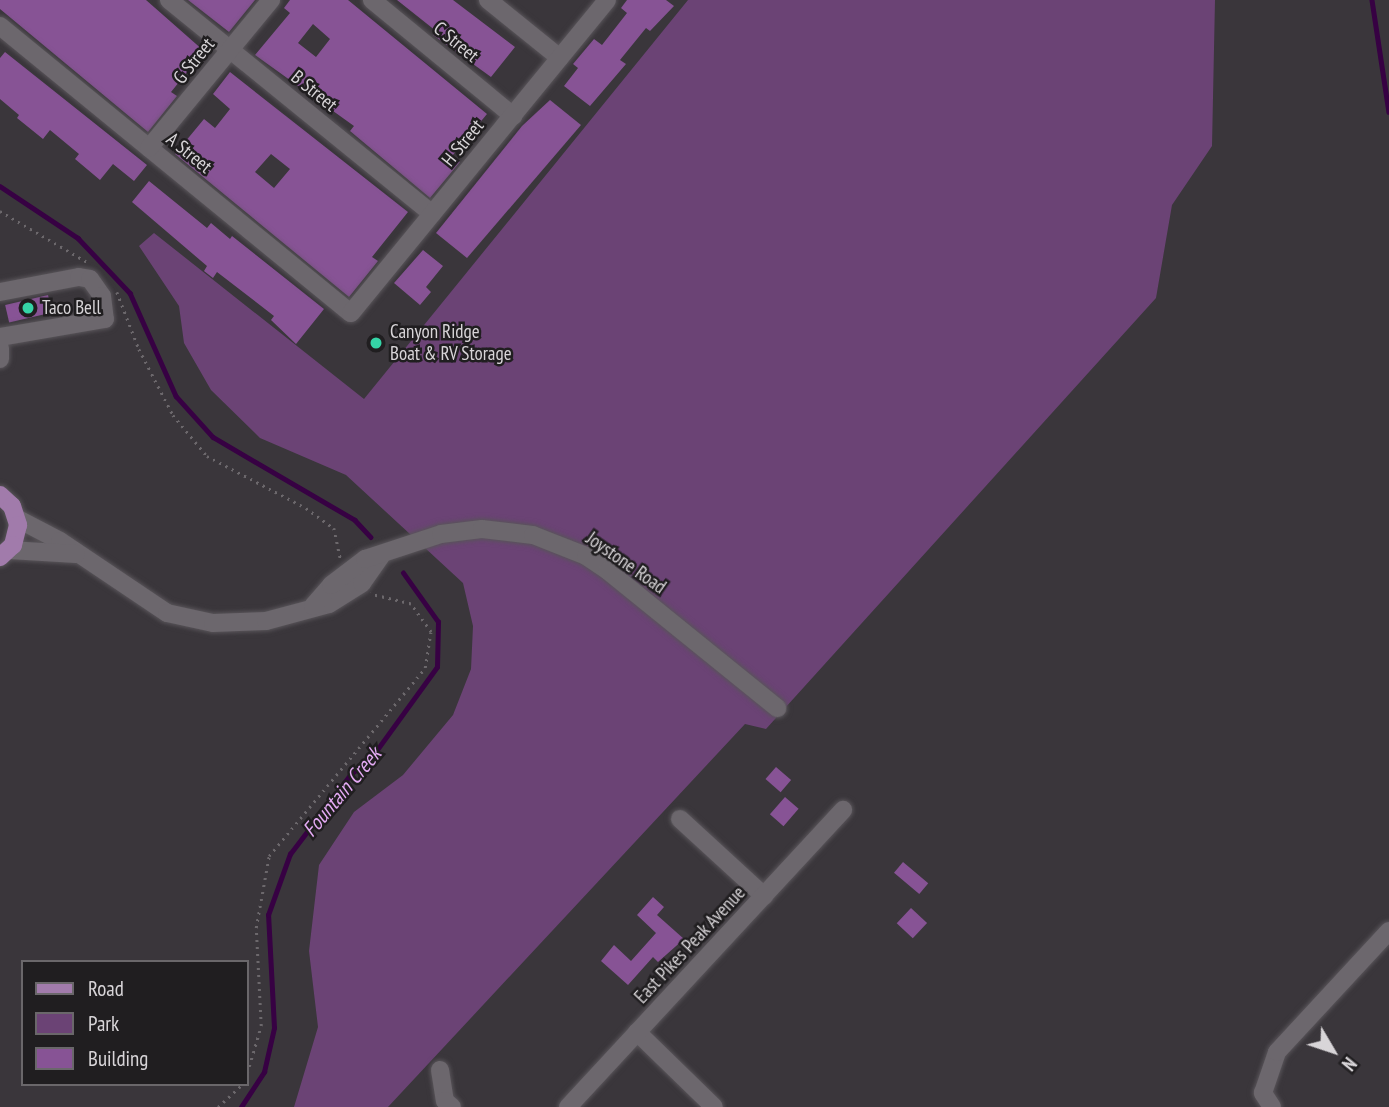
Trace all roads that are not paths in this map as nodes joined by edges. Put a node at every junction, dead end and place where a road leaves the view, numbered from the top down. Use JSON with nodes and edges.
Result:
{"nodes":[{"id":1,"x":169,"y":0,"type":"edge"},
{"id":2,"x":271,"y":0,"type":"edge"},
{"id":3,"x":372,"y":0,"type":"edge"},
{"id":4,"x":488,"y":0,"type":"edge"},
{"id":5,"x":607,"y":0,"type":"edge"},
{"id":6,"x":0,"y":26,"type":"edge"},
{"id":7,"x":230,"y":50,"type":"junction"},
{"id":8,"x":559,"y":58,"type":"junction"},
{"id":9,"x":513,"y":116,"type":"junction"},
{"id":10,"x":149,"y":148,"type":"junction"},
{"id":11,"x":432,"y":214,"type":"junction"},
{"id":12,"x":0,"y":292,"type":"edge"},
{"id":13,"x":351,"y":313,"type":"joint"},
{"id":14,"x":0,"y":337,"type":"edge"},
{"id":15,"x":0,"y":348,"type":"edge"},
{"id":16,"x":0,"y":359,"type":"edge"},
{"id":17,"x":0,"y":495,"type":"edge"},
{"id":18,"x":18,"y":519,"type":"junction"},
{"id":19,"x":4,"y":553,"type":"edge"},
{"id":20,"x":76,"y":554,"type":"junction"},
{"id":21,"x":777,"y":708,"type":"dead end"},
{"id":22,"x":843,"y":810,"type":"dead end"},
{"id":23,"x":680,"y":819,"type":"dead end"},
{"id":24,"x":764,"y":896,"type":"junction"},
{"id":25,"x":1389,"y":932,"type":"edge"},
{"id":26,"x":637,"y":1032,"type":"junction"},
{"id":27,"x":440,"y":1070,"type":"dead end"},
{"id":28,"x":452,"y":1107,"type":"edge"},
{"id":29,"x":568,"y":1107,"type":"edge"},
{"id":30,"x":714,"y":1107,"type":"edge"},
{"id":31,"x":1272,"y":1107,"type":"edge"}],
"edges":[{"from":1,"to":7,"type":"street","name":"B Street"},
{"from":2,"to":7,"type":"street","name":"G Street"},
{"from":3,"to":9,"type":"street","name":"C Street"},
{"from":4,"to":8,"type":"street"},
{"from":5,"to":8,"type":"street","name":"H Street"},
{"from":6,"to":10,"type":"street","name":"A Street"},
{"from":7,"to":10,"type":"street","name":"G Street"},
{"from":7,"to":11,"type":"street","name":"B Street"},
{"from":8,"to":9,"type":"street","name":"H Street"},
{"from":9,"to":11,"type":"street","name":"H Street"},
{"from":10,"to":13,"type":"street","name":"A Street"},
{"from":11,"to":13,"type":"street","name":"H Street"},
{"from":12,"to":14,"type":"street"},
{"from":15,"to":16,"type":"street"},
{"from":17,"to":18,"type":"main road"},
{"from":18,"to":19,"type":"main road"},
{"from":18,"to":20,"type":"street","name":"Joystone Road"},
{"from":19,"to":20,"type":"street","name":"Joystone Road"},
{"from":20,"to":21,"type":"street","name":"Joystone Road"},
{"from":22,"to":24,"type":"street","name":"East Pikes Peak Avenue"},
{"from":23,"to":24,"type":"street"},
{"from":24,"to":26,"type":"street","name":"East Pikes Peak Avenue"},
{"from":25,"to":31,"type":"street"},
{"from":26,"to":29,"type":"street","name":"East Pikes Peak Avenue"},
{"from":26,"to":30,"type":"street"},
{"from":27,"to":28,"type":"street"}]}
